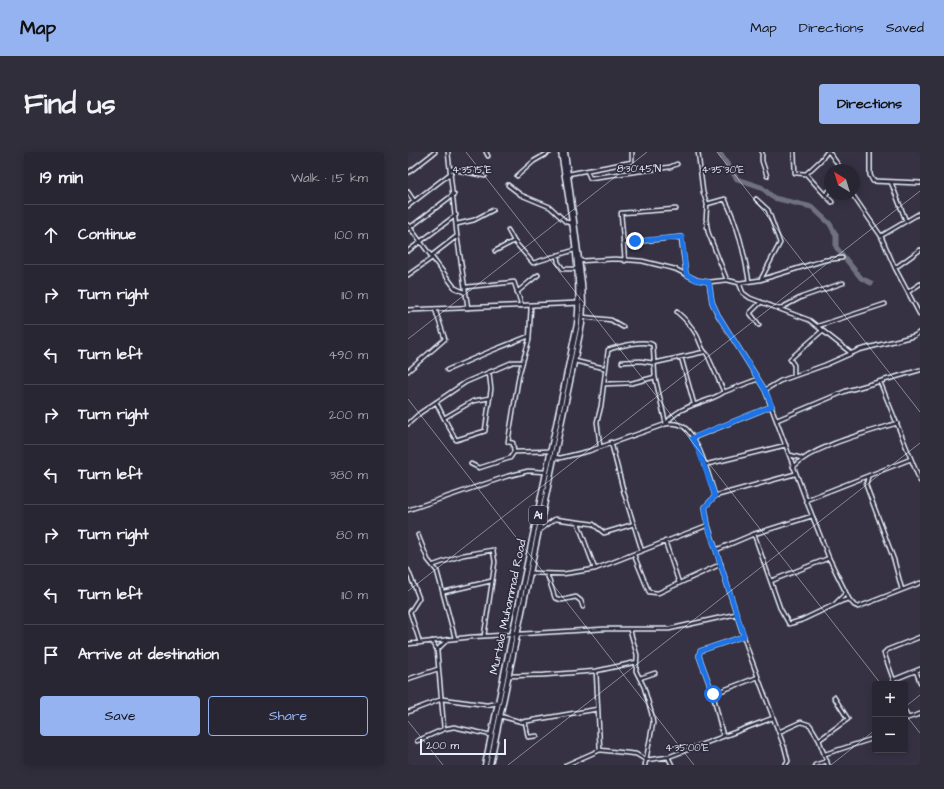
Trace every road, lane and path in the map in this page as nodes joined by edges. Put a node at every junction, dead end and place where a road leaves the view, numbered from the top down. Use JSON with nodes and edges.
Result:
{"nodes":[{"id":1,"x":435,"y":152,"type":"edge"},
{"id":2,"x":448,"y":152,"type":"edge"},
{"id":3,"x":486,"y":152,"type":"edge"},
{"id":4,"x":550,"y":152,"type":"edge"},
{"id":5,"x":561,"y":152,"type":"edge"},
{"id":6,"x":565,"y":152,"type":"edge"},
{"id":7,"x":632,"y":152,"type":"edge"},
{"id":8,"x":698,"y":152,"type":"edge"},
{"id":9,"x":762,"y":152,"type":"edge"},
{"id":10,"x":794,"y":152,"type":"edge"},
{"id":11,"x":828,"y":152,"type":"edge"},
{"id":12,"x":870,"y":152,"type":"edge"},
{"id":13,"x":488,"y":156,"type":"dead end"},
{"id":14,"x":677,"y":164,"type":"dead end"},
{"id":15,"x":837,"y":164,"type":"edge"},
{"id":16,"x":451,"y":171,"type":"junction"},
{"id":17,"x":587,"y":171,"type":"junction"},
{"id":18,"x":408,"y":173,"type":"edge"},
{"id":19,"x":568,"y":174,"type":"junction"},
{"id":20,"x":806,"y":174,"type":"junction"},
{"id":21,"x":485,"y":176,"type":"dead end"},
{"id":22,"x":517,"y":176,"type":"dead end"},
{"id":23,"x":767,"y":176,"type":"dead end"},
{"id":24,"x":890,"y":182,"type":"junction"},
{"id":25,"x":920,"y":183,"type":"edge"},
{"id":26,"x":508,"y":185,"type":"dead end"},
{"id":27,"x":408,"y":192,"type":"edge"},
{"id":28,"x":454,"y":194,"type":"junction"},
{"id":29,"x":824,"y":194,"type":"edge"},
{"id":30,"x":756,"y":199,"type":"dead end"},
{"id":31,"x":856,"y":200,"type":"edge"},
{"id":32,"x":414,"y":201,"type":"junction"},
{"id":33,"x":707,"y":204,"type":"junction"},
{"id":34,"x":408,"y":206,"type":"edge"},
{"id":35,"x":676,"y":208,"type":"dead end"},
{"id":36,"x":493,"y":210,"type":"dead end"},
{"id":37,"x":920,"y":214,"type":"edge"},
{"id":38,"x":456,"y":215,"type":"junction"},
{"id":39,"x":906,"y":221,"type":"junction"},
{"id":40,"x":571,"y":223,"type":"junction"},
{"id":41,"x":457,"y":224,"type":"junction"},
{"id":42,"x":409,"y":227,"type":"edge"},
{"id":43,"x":508,"y":230,"type":"dead end"},
{"id":44,"x":457,"y":236,"type":"junction"},
{"id":45,"x":881,"y":236,"type":"junction"},
{"id":46,"x":514,"y":241,"type":"junction"},
{"id":47,"x":421,"y":242,"type":"junction"},
{"id":48,"x":623,"y":243,"type":"junction"},
{"id":49,"x":574,"y":250,"type":"junction"},
{"id":50,"x":920,"y":250,"type":"edge"},
{"id":51,"x":495,"y":251,"type":"dead end"},
{"id":52,"x":408,"y":252,"type":"edge"},
{"id":53,"x":557,"y":255,"type":"junction"},
{"id":54,"x":431,"y":257,"type":"junction"},
{"id":55,"x":842,"y":258,"type":"dead end"},
{"id":56,"x":625,"y":261,"type":"junction"},
{"id":57,"x":578,"y":263,"type":"junction"},
{"id":58,"x":895,"y":268,"type":"junction"},
{"id":59,"x":576,"y":269,"type":"junction"},
{"id":60,"x":686,"y":274,"type":"junction"},
{"id":61,"x":408,"y":275,"type":"edge"},
{"id":62,"x":538,"y":275,"type":"dead end"},
{"id":63,"x":727,"y":280,"type":"junction"},
{"id":64,"x":760,"y":280,"type":"junction"},
{"id":65,"x":709,"y":282,"type":"junction"},
{"id":66,"x":749,"y":282,"type":"junction"},
{"id":67,"x":739,"y":283,"type":"junction"},
{"id":68,"x":843,"y":283,"type":"dead end"},
{"id":69,"x":920,"y":284,"type":"edge"},
{"id":70,"x":466,"y":287,"type":"junction"},
{"id":71,"x":517,"y":292,"type":"junction"},
{"id":72,"x":908,"y":292,"type":"junction"},
{"id":73,"x":467,"y":293,"type":"junction"},
{"id":74,"x":761,"y":302,"type":"junction"},
{"id":75,"x":581,"y":304,"type":"junction"},
{"id":76,"x":885,"y":304,"type":"dead end"},
{"id":77,"x":522,"y":306,"type":"junction"},
{"id":78,"x":531,"y":306,"type":"junction"},
{"id":79,"x":468,"y":308,"type":"junction"},
{"id":80,"x":781,"y":308,"type":"junction"},
{"id":81,"x":435,"y":309,"type":"junction"},
{"id":82,"x":408,"y":310,"type":"edge"},
{"id":83,"x":677,"y":312,"type":"dead end"},
{"id":84,"x":920,"y":315,"type":"edge"},
{"id":85,"x":583,"y":317,"type":"junction"},
{"id":86,"x":759,"y":325,"type":"dead end"},
{"id":87,"x":818,"y":326,"type":"junction"},
{"id":88,"x":623,"y":327,"type":"dead end"},
{"id":89,"x":823,"y":330,"type":"junction"},
{"id":90,"x":920,"y":332,"type":"edge"},
{"id":91,"x":529,"y":336,"type":"junction"},
{"id":92,"x":704,"y":352,"type":"junction"},
{"id":93,"x":851,"y":353,"type":"junction"},
{"id":94,"x":681,"y":357,"type":"junction"},
{"id":95,"x":574,"y":361,"type":"junction"},
{"id":96,"x":522,"y":362,"type":"junction"},
{"id":97,"x":622,"y":362,"type":"dead end"},
{"id":98,"x":654,"y":363,"type":"junction"},
{"id":99,"x":604,"y":368,"type":"junction"},
{"id":100,"x":448,"y":370,"type":"dead end"},
{"id":101,"x":920,"y":370,"type":"edge"},
{"id":102,"x":408,"y":371,"type":"edge"},
{"id":103,"x":489,"y":372,"type":"junction"},
{"id":104,"x":793,"y":376,"type":"junction"},
{"id":105,"x":655,"y":377,"type":"junction"},
{"id":106,"x":758,"y":379,"type":"junction"},
{"id":107,"x":880,"y":382,"type":"junction"},
{"id":108,"x":604,"y":384,"type":"junction"},
{"id":109,"x":765,"y":390,"type":"junction"},
{"id":110,"x":724,"y":392,"type":"junction"},
{"id":111,"x":566,"y":393,"type":"junction"},
{"id":112,"x":490,"y":398,"type":"junction"},
{"id":113,"x":436,"y":402,"type":"junction"},
{"id":114,"x":694,"y":404,"type":"junction"},
{"id":115,"x":772,"y":406,"type":"junction"},
{"id":116,"x":444,"y":418,"type":"junction"},
{"id":117,"x":777,"y":420,"type":"junction"},
{"id":118,"x":896,"y":423,"type":"junction"},
{"id":119,"x":408,"y":424,"type":"edge"},
{"id":120,"x":666,"y":424,"type":"junction"},
{"id":121,"x":558,"y":430,"type":"junction"},
{"id":122,"x":692,"y":438,"type":"junction"},
{"id":123,"x":611,"y":442,"type":"junction"},
{"id":124,"x":786,"y":445,"type":"junction"},
{"id":125,"x":600,"y":446,"type":"junction"},
{"id":126,"x":551,"y":451,"type":"junction"},
{"id":127,"x":514,"y":452,"type":"junction"},
{"id":128,"x":790,"y":456,"type":"junction"},
{"id":129,"x":555,"y":457,"type":"junction"},
{"id":130,"x":802,"y":458,"type":"junction"},
{"id":131,"x":910,"y":459,"type":"junction"},
{"id":132,"x":471,"y":464,"type":"dead end"},
{"id":133,"x":704,"y":465,"type":"junction"},
{"id":134,"x":793,"y":467,"type":"junction"},
{"id":135,"x":547,"y":472,"type":"junction"},
{"id":136,"x":795,"y":474,"type":"junction"},
{"id":137,"x":868,"y":477,"type":"junction"},
{"id":138,"x":860,"y":480,"type":"junction"},
{"id":139,"x":920,"y":481,"type":"edge"},
{"id":140,"x":866,"y":485,"type":"junction"},
{"id":141,"x":715,"y":496,"type":"junction"},
{"id":142,"x":806,"y":500,"type":"junction"},
{"id":143,"x":408,"y":510,"type":"edge"},
{"id":144,"x":812,"y":516,"type":"junction"},
{"id":145,"x":578,"y":523,"type":"junction"},
{"id":146,"x":634,"y":524,"type":"junction"},
{"id":147,"x":708,"y":526,"type":"junction"},
{"id":148,"x":538,"y":531,"type":"junction"},
{"id":149,"x":754,"y":534,"type":"junction"},
{"id":150,"x":418,"y":535,"type":"dead end"},
{"id":151,"x":665,"y":541,"type":"junction"},
{"id":152,"x":716,"y":550,"type":"junction"},
{"id":153,"x":642,"y":551,"type":"junction"},
{"id":154,"x":634,"y":555,"type":"junction"},
{"id":155,"x":829,"y":558,"type":"junction"},
{"id":156,"x":530,"y":559,"type":"junction"},
{"id":157,"x":721,"y":564,"type":"junction"},
{"id":158,"x":434,"y":565,"type":"junction"},
{"id":159,"x":595,"y":568,"type":"junction"},
{"id":160,"x":408,"y":570,"type":"edge"},
{"id":161,"x":530,"y":573,"type":"junction"},
{"id":162,"x":547,"y":574,"type":"junction"},
{"id":163,"x":491,"y":581,"type":"junction"},
{"id":164,"x":771,"y":581,"type":"junction"},
{"id":165,"x":679,"y":583,"type":"junction"},
{"id":166,"x":920,"y":583,"type":"edge"},
{"id":167,"x":902,"y":590,"type":"junction"},
{"id":168,"x":444,"y":592,"type":"junction"},
{"id":169,"x":846,"y":594,"type":"junction"},
{"id":170,"x":849,"y":599,"type":"junction"},
{"id":171,"x":835,"y":604,"type":"junction"},
{"id":172,"x":583,"y":607,"type":"dead end"},
{"id":173,"x":736,"y":614,"type":"junction"},
{"id":174,"x":630,"y":630,"type":"junction"},
{"id":175,"x":515,"y":635,"type":"junction"},
{"id":176,"x":484,"y":636,"type":"junction"},
{"id":177,"x":744,"y":636,"type":"junction"},
{"id":178,"x":920,"y":637,"type":"edge"},
{"id":179,"x":455,"y":638,"type":"junction"},
{"id":180,"x":449,"y":639,"type":"junction"},
{"id":181,"x":432,"y":641,"type":"junction"},
{"id":182,"x":420,"y":643,"type":"junction"},
{"id":183,"x":408,"y":644,"type":"edge"},
{"id":184,"x":437,"y":650,"type":"junction"},
{"id":185,"x":637,"y":662,"type":"junction"},
{"id":186,"x":630,"y":665,"type":"junction"},
{"id":187,"x":438,"y":668,"type":"junction"},
{"id":188,"x":920,"y":669,"type":"edge"},
{"id":189,"x":596,"y":670,"type":"junction"},
{"id":190,"x":636,"y":671,"type":"junction"},
{"id":191,"x":916,"y":671,"type":"junction"},
{"id":192,"x":656,"y":673,"type":"dead end"},
{"id":193,"x":508,"y":676,"type":"junction"},
{"id":194,"x":758,"y":677,"type":"junction"},
{"id":195,"x":640,"y":678,"type":"junction"},
{"id":196,"x":408,"y":679,"type":"edge"},
{"id":197,"x":893,"y":680,"type":"joint"},
{"id":198,"x":920,"y":682,"type":"edge"},
{"id":199,"x":713,"y":694,"type":"junction"},
{"id":200,"x":834,"y":697,"type":"dead end"},
{"id":201,"x":442,"y":699,"type":"junction"},
{"id":202,"x":498,"y":703,"type":"junction"},
{"id":203,"x":598,"y":709,"type":"junction"},
{"id":204,"x":408,"y":712,"type":"edge"},
{"id":205,"x":920,"y":714,"type":"edge"},
{"id":206,"x":500,"y":716,"type":"junction"},
{"id":207,"x":773,"y":718,"type":"junction"},
{"id":208,"x":908,"y":718,"type":"edge"},
{"id":209,"x":525,"y":721,"type":"junction"},
{"id":210,"x":444,"y":729,"type":"junction"},
{"id":211,"x":779,"y":732,"type":"junction"},
{"id":212,"x":491,"y":735,"type":"junction"},
{"id":213,"x":537,"y":736,"type":"dead end"},
{"id":214,"x":723,"y":736,"type":"junction"},
{"id":215,"x":872,"y":739,"type":"edge"},
{"id":216,"x":819,"y":740,"type":"junction"},
{"id":217,"x":417,"y":741,"type":"dead end"},
{"id":218,"x":600,"y":750,"type":"junction"},
{"id":219,"x":825,"y":754,"type":"junction"},
{"id":220,"x":668,"y":756,"type":"junction"},
{"id":221,"x":646,"y":760,"type":"junction"},
{"id":222,"x":827,"y":761,"type":"junction"},
{"id":223,"x":485,"y":765,"type":"edge"},
{"id":224,"x":490,"y":765,"type":"edge"},
{"id":225,"x":566,"y":765,"type":"edge"},
{"id":226,"x":645,"y":765,"type":"edge"},
{"id":227,"x":672,"y":765,"type":"edge"},
{"id":228,"x":786,"y":765,"type":"edge"},
{"id":229,"x":815,"y":765,"type":"edge"},
{"id":230,"x":828,"y":765,"type":"edge"}],
"edges":[{"from":1,"to":18,"type":"street"},
{"from":2,"to":16,"type":"street"},
{"from":3,"to":13,"type":"street"},
{"from":4,"to":22,"type":"street"},
{"from":5,"to":40,"type":"highway","number":"A1"},
{"from":6,"to":19,"type":"highway","number":"A1"},
{"from":7,"to":17,"type":"street"},
{"from":8,"to":33,"type":"street"},
{"from":9,"to":23,"type":"street"},
{"from":10,"to":20,"type":"street"},
{"from":11,"to":15,"type":"street"},
{"from":11,"to":20,"type":"street"},
{"from":12,"to":24,"type":"street"},
{"from":14,"to":17,"type":"street"},
{"from":16,"to":21,"type":"street"},
{"from":16,"to":28,"type":"street"},
{"from":16,"to":32,"type":"street"},
{"from":17,"to":19,"type":"street"},
{"from":19,"to":57,"type":"highway","number":"A1"},
{"from":20,"to":29,"type":"street"},
{"from":24,"to":25,"type":"street"},
{"from":24,"to":39,"type":"street"},
{"from":26,"to":40,"type":"street"},
{"from":27,"to":32,"type":"street"},
{"from":28,"to":38,"type":"street"},
{"from":28,"to":42,"type":"street"},
{"from":30,"to":64,"type":"street"},
{"from":31,"to":45,"type":"street"},
{"from":32,"to":34,"type":"street"},
{"from":33,"to":63,"type":"street"},
{"from":33,"to":66,"type":"street"},
{"from":35,"to":48,"type":"street"},
{"from":36,"to":41,"type":"street"},
{"from":37,"to":39,"type":"street"},
{"from":38,"to":41,"type":"street"},
{"from":38,"to":47,"type":"street"},
{"from":39,"to":45,"type":"street"},
{"from":40,"to":49,"type":"highway","number":"A1"},
{"from":41,"to":44,"type":"street"},
{"from":42,"to":47,"type":"street"},
{"from":43,"to":46,"type":"street"},
{"from":44,"to":54,"type":"street"},
{"from":44,"to":70,"type":"street"},
{"from":45,"to":58,"type":"street"},
{"from":46,"to":51,"type":"street"},
{"from":46,"to":53,"type":"street"},
{"from":47,"to":52,"type":"street"},
{"from":47,"to":54,"type":"street"},
{"from":48,"to":56,"type":"street"},
{"from":48,"to":60,"type":"street"},
{"from":49,"to":53,"type":"street"},
{"from":49,"to":57,"type":"highway","number":"A1"},
{"from":50,"to":58,"type":"street"},
{"from":53,"to":59,"type":"street"},
{"from":54,"to":61,"type":"street"},
{"from":54,"to":73,"type":"street"},
{"from":55,"to":64,"type":"street"},
{"from":56,"to":57,"type":"street"},
{"from":56,"to":60,"type":"street"},
{"from":57,"to":59,"type":"highway","name":"Murtala Muhammad Road","number":"A1"},
{"from":57,"to":75,"type":"highway","name":"Murtala Muhammad Road","number":"A1"},
{"from":58,"to":72,"type":"street"},
{"from":59,"to":75,"type":"highway","name":"Murtala Muhammad Road","number":"A1"},
{"from":60,"to":65,"type":"street"},
{"from":62,"to":71,"type":"street"},
{"from":63,"to":65,"type":"street"},
{"from":63,"to":67,"type":"street"},
{"from":64,"to":66,"type":"street"},
{"from":65,"to":106,"type":"street"},
{"from":66,"to":67,"type":"street"},
{"from":67,"to":74,"type":"street"},
{"from":68,"to":80,"type":"street"},
{"from":69,"to":72,"type":"street"},
{"from":70,"to":71,"type":"street"},
{"from":70,"to":73,"type":"street"},
{"from":71,"to":77,"type":"street"},
{"from":72,"to":84,"type":"street"},
{"from":73,"to":79,"type":"street"},
{"from":74,"to":80,"type":"street"},
{"from":74,"to":86,"type":"street"},
{"from":75,"to":78,"type":"street"},
{"from":75,"to":85,"type":"highway","name":"Murtala Muhammad Road","number":"A1"},
{"from":75,"to":111,"type":"highway","name":"Murtala Muhammad Road","number":"A1"},
{"from":76,"to":87,"type":"street"},
{"from":77,"to":78,"type":"street"},
{"from":77,"to":79,"type":"street"},
{"from":78,"to":91,"type":"street"},
{"from":79,"to":81,"type":"street"},
{"from":80,"to":87,"type":"street"},
{"from":81,"to":82,"type":"street"},
{"from":81,"to":102,"type":"street"},
{"from":83,"to":92,"type":"street"},
{"from":85,"to":88,"type":"street"},
{"from":85,"to":95,"type":"highway","name":"Murtala Muhammad Road","number":"A1"},
{"from":87,"to":89,"type":"street"},
{"from":89,"to":93,"type":"street"},
{"from":89,"to":104,"type":"street"},
{"from":90,"to":93,"type":"street"},
{"from":91,"to":96,"type":"street"},
{"from":91,"to":100,"type":"street"},
{"from":92,"to":94,"type":"street"},
{"from":92,"to":110,"type":"street"},
{"from":93,"to":104,"type":"street"},
{"from":94,"to":98,"type":"street"},
{"from":94,"to":114,"type":"street"},
{"from":95,"to":99,"type":"street"},
{"from":95,"to":111,"type":"highway","name":"Murtala Muhammad Road","number":"A1"},
{"from":96,"to":103,"type":"street"},
{"from":96,"to":127,"type":"street"},
{"from":97,"to":98,"type":"street"},
{"from":98,"to":99,"type":"street"},
{"from":98,"to":105,"type":"street"},
{"from":99,"to":108,"type":"street"},
{"from":101,"to":107,"type":"street"},
{"from":103,"to":112,"type":"street"},
{"from":103,"to":113,"type":"street"},
{"from":104,"to":109,"type":"street"},
{"from":105,"to":108,"type":"street"},
{"from":105,"to":120,"type":"street"},
{"from":106,"to":109,"type":"street"},
{"from":106,"to":110,"type":"street"},
{"from":107,"to":117,"type":"street"},
{"from":107,"to":118,"type":"street"},
{"from":108,"to":125,"type":"street"},
{"from":109,"to":115,"type":"street"},
{"from":110,"to":114,"type":"street"},
{"from":111,"to":121,"type":"highway","name":"Murtala Muhammad Road","number":"A1"},
{"from":112,"to":116,"type":"street"},
{"from":112,"to":116,"type":"street"},
{"from":113,"to":116,"type":"street"},
{"from":113,"to":119,"type":"street"},
{"from":114,"to":120,"type":"street"},
{"from":115,"to":117,"type":"street"},
{"from":115,"to":122,"type":"street"},
{"from":117,"to":124,"type":"street"},
{"from":118,"to":130,"type":"street"},
{"from":118,"to":131,"type":"street"},
{"from":120,"to":122,"type":"street"},
{"from":120,"to":123,"type":"street"},
{"from":121,"to":126,"type":"highway","name":"Murtala Muhammad Road","number":"A1"},
{"from":121,"to":129,"type":"highway","name":"Murtala Muhammad Road","number":"A1"},
{"from":122,"to":133,"type":"street"},
{"from":123,"to":125,"type":"street"},
{"from":123,"to":146,"type":"street"},
{"from":124,"to":128,"type":"street"},
{"from":124,"to":133,"type":"street"},
{"from":125,"to":129,"type":"street"},
{"from":126,"to":127,"type":"street"},
{"from":126,"to":135,"type":"highway","name":"Murtala Muhammad Road","number":"A1"},
{"from":127,"to":132,"type":"street"},
{"from":128,"to":130,"type":"street"},
{"from":128,"to":134,"type":"street"},
{"from":129,"to":148,"type":"highway","name":"Murtala Muhammad Road","number":"A1"},
{"from":130,"to":134,"type":"street"},
{"from":131,"to":137,"type":"street"},
{"from":131,"to":139,"type":"street"},
{"from":133,"to":141,"type":"street"},
{"from":134,"to":136,"type":"street"},
{"from":135,"to":143,"type":"street"},
{"from":135,"to":156,"type":"highway","name":"Murtala Muhammad Road","number":"A1"},
{"from":136,"to":141,"type":"street"},
{"from":136,"to":142,"type":"street"},
{"from":137,"to":138,"type":"street"},
{"from":137,"to":140,"type":"street"},
{"from":138,"to":140,"type":"street"},
{"from":138,"to":142,"type":"street"},
{"from":140,"to":167,"type":"street"},
{"from":141,"to":147,"type":"street"},
{"from":142,"to":144,"type":"street"},
{"from":144,"to":149,"type":"street"},
{"from":144,"to":155,"type":"street"},
{"from":145,"to":146,"type":"street"},
{"from":145,"to":148,"type":"street"},
{"from":145,"to":159,"type":"street"},
{"from":146,"to":153,"type":"street"},
{"from":147,"to":151,"type":"street"},
{"from":147,"to":152,"type":"street"},
{"from":148,"to":156,"type":"highway","name":"Murtala Muhammad Road","number":"A1"},
{"from":149,"to":152,"type":"street"},
{"from":149,"to":164,"type":"street"},
{"from":150,"to":158,"type":"street"},
{"from":151,"to":153,"type":"street"},
{"from":151,"to":165,"type":"street"},
{"from":152,"to":157,"type":"street"},
{"from":153,"to":154,"type":"street"},
{"from":154,"to":159,"type":"street"},
{"from":154,"to":165,"type":"street"},
{"from":155,"to":164,"type":"street"},
{"from":155,"to":169,"type":"street"},
{"from":156,"to":161,"type":"highway","name":"Murtala Muhammad Road","number":"A1"},
{"from":156,"to":175,"type":"highway","name":"Murtala Muhammad Road","number":"A1"},
{"from":157,"to":165,"type":"street"},
{"from":157,"to":173,"type":"street"},
{"from":158,"to":163,"type":"street"},
{"from":158,"to":168,"type":"street"},
{"from":159,"to":162,"type":"street"},
{"from":160,"to":182,"type":"street"},
{"from":161,"to":162,"type":"street"},
{"from":161,"to":175,"type":"highway","name":"Murtala Muhammad Road","number":"A1"},
{"from":162,"to":172,"type":"street"},
{"from":163,"to":168,"type":"street"},
{"from":163,"to":176,"type":"street"},
{"from":164,"to":171,"type":"street"},
{"from":166,"to":167,"type":"street"},
{"from":167,"to":170,"type":"street"},
{"from":168,"to":179,"type":"street"},
{"from":169,"to":170,"type":"street"},
{"from":169,"to":171,"type":"street"},
{"from":170,"to":171,"type":"street"},
{"from":173,"to":174,"type":"street"},
{"from":173,"to":177,"type":"street"},
{"from":174,"to":175,"type":"street"},
{"from":174,"to":185,"type":"street"},
{"from":175,"to":176,"type":"street"},
{"from":175,"to":193,"type":"highway","name":"Murtala Muhammad Road","number":"A1"},
{"from":175,"to":202,"type":"highway","name":"Murtala Muhammad Road","number":"A1"},
{"from":176,"to":179,"type":"street"},
{"from":177,"to":194,"type":"street"},
{"from":177,"to":199,"type":"street"},
{"from":178,"to":197,"type":"street"},
{"from":179,"to":180,"type":"street"},
{"from":180,"to":181,"type":"street"},
{"from":180,"to":184,"type":"street"},
{"from":181,"to":182,"type":"street"},
{"from":181,"to":184,"type":"street"},
{"from":182,"to":183,"type":"street"},
{"from":184,"to":187,"type":"street"},
{"from":185,"to":186,"type":"street"},
{"from":185,"to":190,"type":"street"},
{"from":186,"to":189,"type":"street"},
{"from":186,"to":190,"type":"street"},
{"from":187,"to":196,"type":"street"},
{"from":187,"to":201,"type":"street"},
{"from":188,"to":191,"type":"street"},
{"from":189,"to":193,"type":"street"},
{"from":189,"to":203,"type":"street"},
{"from":190,"to":195,"type":"street"},
{"from":191,"to":197,"type":"street"},
{"from":191,"to":198,"type":"street"},
{"from":192,"to":195,"type":"street"},
{"from":193,"to":206,"type":"highway","name":"Murtala Muhammad Road","number":"A1"},
{"from":194,"to":199,"type":"street"},
{"from":194,"to":207,"type":"street"},
{"from":195,"to":221,"type":"street"},
{"from":199,"to":214,"type":"street"},
{"from":200,"to":216,"type":"street"},
{"from":201,"to":202,"type":"street"},
{"from":201,"to":204,"type":"street"},
{"from":201,"to":210,"type":"street"},
{"from":202,"to":212,"type":"highway","name":"Murtala Muhammad Road","number":"A1"},
{"from":203,"to":209,"type":"street"},
{"from":203,"to":218,"type":"street"},
{"from":205,"to":208,"type":"street"},
{"from":206,"to":209,"type":"street"},
{"from":206,"to":224,"type":"highway","name":"Murtala Muhammad Road","number":"A1"},
{"from":207,"to":211,"type":"street"},
{"from":207,"to":214,"type":"street"},
{"from":209,"to":213,"type":"street"},
{"from":210,"to":212,"type":"street"},
{"from":210,"to":217,"type":"street"},
{"from":211,"to":216,"type":"street"},
{"from":211,"to":228,"type":"street"},
{"from":212,"to":223,"type":"highway","name":"Murtala Muhammad Road","number":"A1"},
{"from":214,"to":220,"type":"street"},
{"from":215,"to":219,"type":"street"},
{"from":216,"to":219,"type":"street"},
{"from":218,"to":221,"type":"street"},
{"from":218,"to":225,"type":"street"},
{"from":219,"to":222,"type":"street"},
{"from":220,"to":221,"type":"street"},
{"from":220,"to":227,"type":"street"},
{"from":221,"to":226,"type":"street"},
{"from":222,"to":229,"type":"street"},
{"from":222,"to":230,"type":"street"}]}
